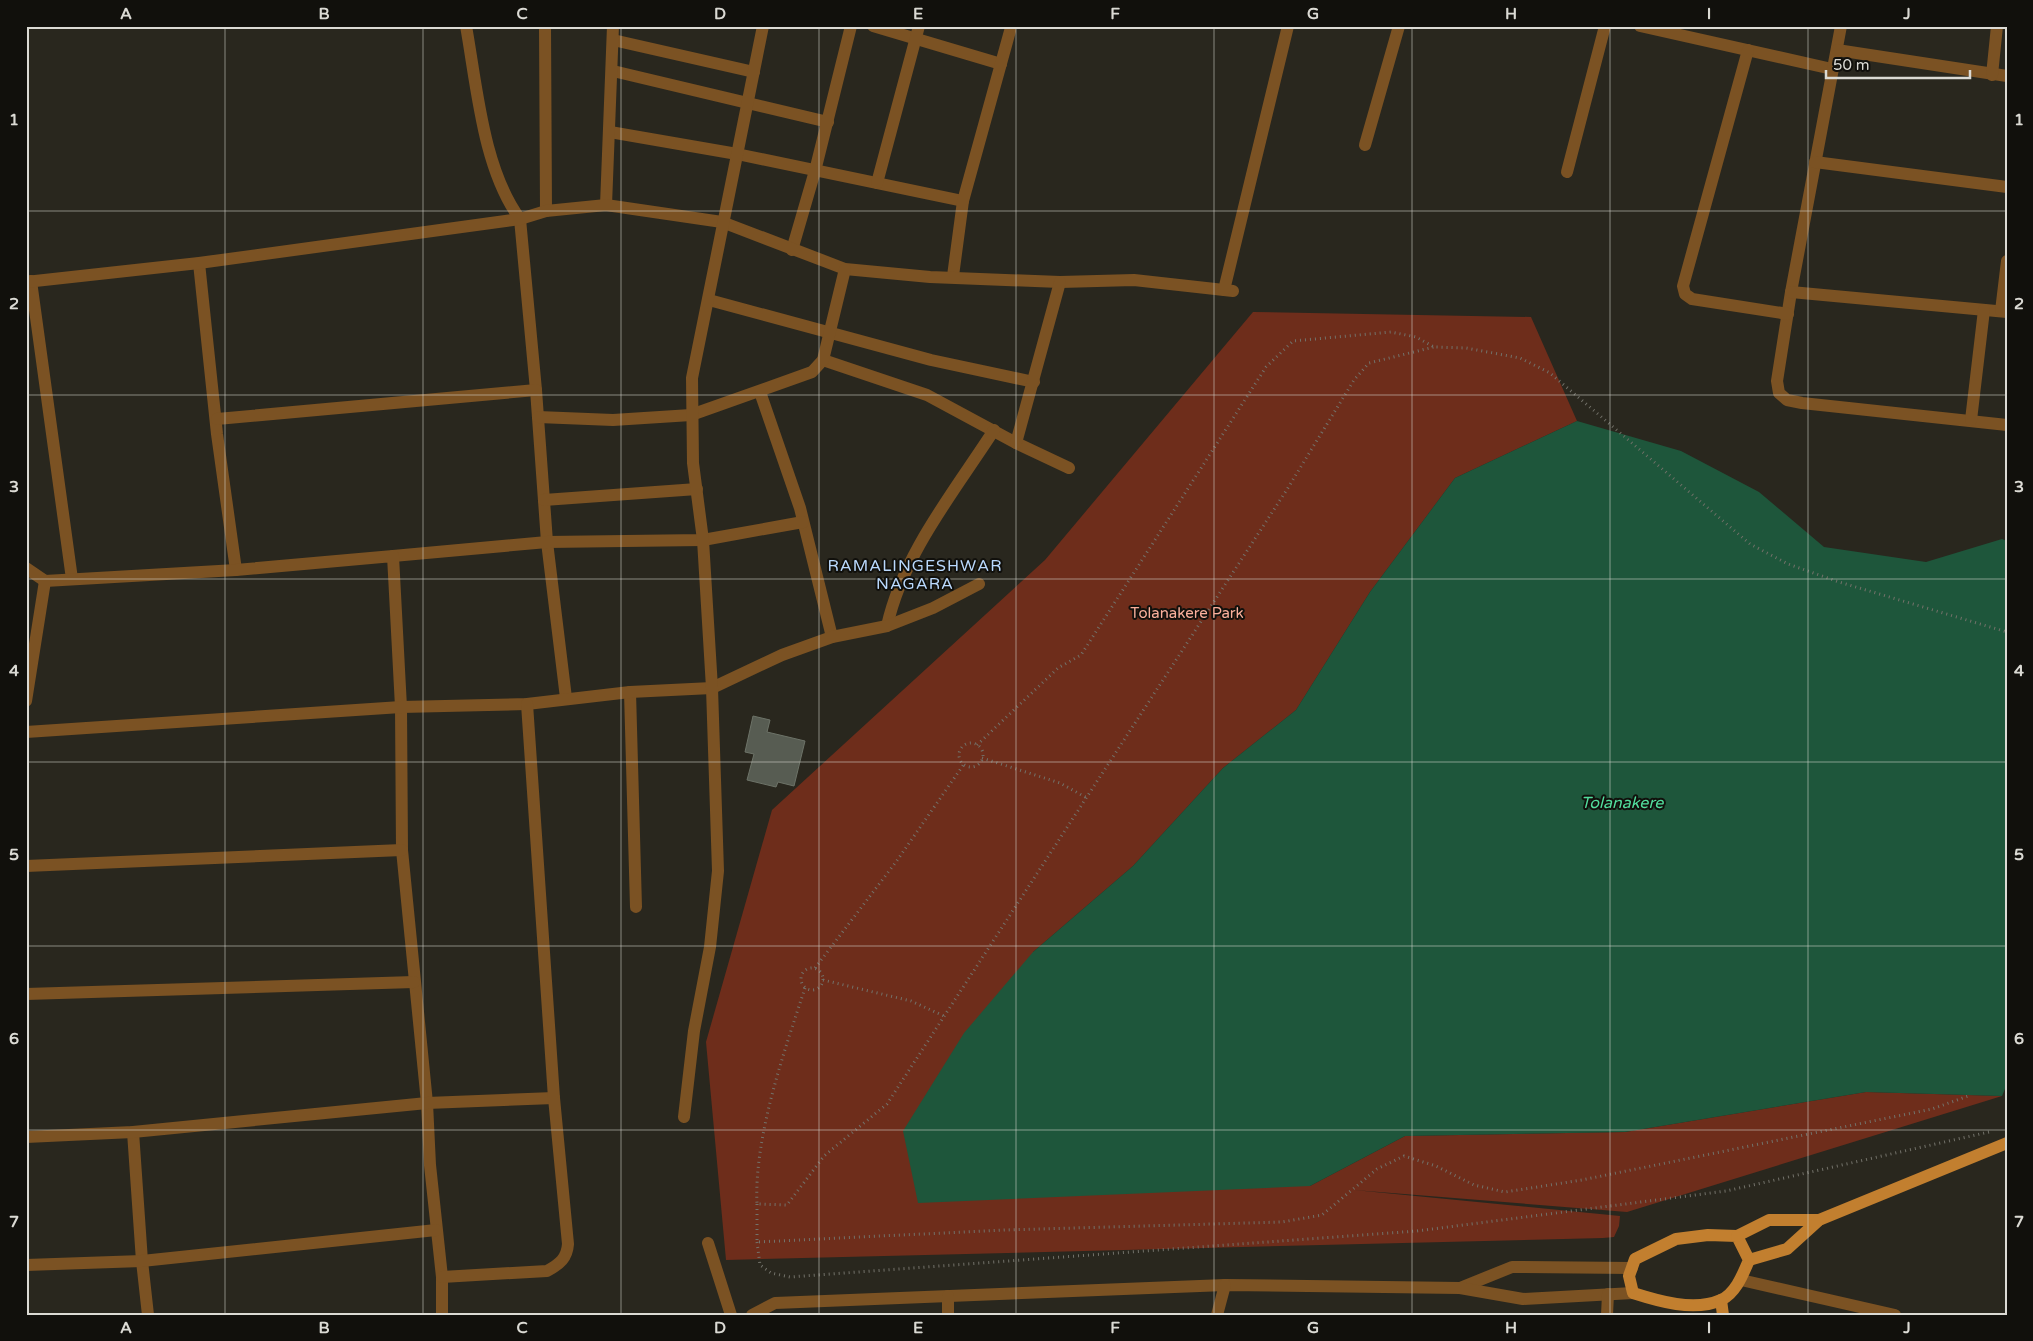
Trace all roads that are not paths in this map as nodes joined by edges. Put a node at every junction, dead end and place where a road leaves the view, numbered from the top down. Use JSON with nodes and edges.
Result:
{"nodes":[{"id":1,"x":466,"y":26,"type":"edge"},
{"id":2,"x":545,"y":26,"type":"edge"},
{"id":3,"x":613,"y":26,"type":"edge"},
{"id":4,"x":763,"y":26,"type":"edge"},
{"id":5,"x":851,"y":26,"type":"edge"},
{"id":6,"x":874,"y":26,"type":"edge"},
{"id":7,"x":1288,"y":26,"type":"edge"},
{"id":8,"x":1399,"y":26,"type":"edge"},
{"id":9,"x":1604,"y":26,"type":"edge"},
{"id":10,"x":1640,"y":26,"type":"edge"},
{"id":11,"x":1840,"y":26,"type":"edge"},
{"id":12,"x":1997,"y":26,"type":"edge"},
{"id":13,"x":1010,"y":31,"type":"dead end"},
{"id":14,"x":917,"y":32,"type":"edge"},
{"id":15,"x":612,"y":40,"type":"junction"},
{"id":16,"x":1748,"y":50,"type":"junction"},
{"id":17,"x":1837,"y":50,"type":"junction"},
{"id":18,"x":1001,"y":64,"type":"junction"},
{"id":19,"x":1832,"y":68,"type":"junction"},
{"id":20,"x":613,"y":71,"type":"junction"},
{"id":21,"x":754,"y":72,"type":"junction"},
{"id":22,"x":1992,"y":75,"type":"junction"},
{"id":23,"x":2007,"y":76,"type":"edge"},
{"id":24,"x":747,"y":103,"type":"junction"},
{"id":25,"x":828,"y":122,"type":"junction"},
{"id":26,"x":610,"y":132,"type":"junction"},
{"id":27,"x":1365,"y":145,"type":"dead end"},
{"id":28,"x":736,"y":154,"type":"junction"},
{"id":29,"x":1815,"y":162,"type":"junction"},
{"id":30,"x":815,"y":171,"type":"junction"},
{"id":31,"x":1567,"y":172,"type":"dead end"},
{"id":32,"x":877,"y":183,"type":"junction"},
{"id":33,"x":2007,"y":187,"type":"edge"},
{"id":34,"x":963,"y":201,"type":"junction"},
{"id":35,"x":606,"y":205,"type":"junction"},
{"id":36,"x":546,"y":211,"type":"junction"},
{"id":37,"x":520,"y":219,"type":"junction"},
{"id":38,"x":722,"y":222,"type":"junction"},
{"id":39,"x":792,"y":250,"type":"junction"},
{"id":40,"x":2007,"y":261,"type":"edge"},
{"id":41,"x":199,"y":263,"type":"junction"},
{"id":42,"x":845,"y":269,"type":"junction"},
{"id":43,"x":953,"y":276,"type":"junction"},
{"id":44,"x":29,"y":281,"type":"edge"},
{"id":45,"x":1060,"y":282,"type":"junction"},
{"id":46,"x":1791,"y":292,"type":"junction"},
{"id":47,"x":708,"y":300,"type":"junction"},
{"id":48,"x":1984,"y":310,"type":"junction"},
{"id":49,"x":2004,"y":312,"type":"edge"},
{"id":50,"x":1788,"y":314,"type":"junction"},
{"id":51,"x":830,"y":334,"type":"junction"},
{"id":52,"x":823,"y":360,"type":"junction"},
{"id":53,"x":1034,"y":382,"type":"junction"},
{"id":54,"x":536,"y":390,"type":"junction"},
{"id":55,"x":760,"y":392,"type":"junction"},
{"id":56,"x":691,"y":415,"type":"junction"},
{"id":57,"x":538,"y":416,"type":"junction"},
{"id":58,"x":217,"y":419,"type":"junction"},
{"id":59,"x":1971,"y":420,"type":"junction"},
{"id":60,"x":2007,"y":425,"type":"edge"},
{"id":61,"x":994,"y":430,"type":"junction"},
{"id":62,"x":1016,"y":443,"type":"junction"},
{"id":63,"x":1069,"y":468,"type":"dead end"},
{"id":64,"x":696,"y":490,"type":"junction"},
{"id":65,"x":544,"y":500,"type":"junction"},
{"id":66,"x":803,"y":522,"type":"junction"},
{"id":67,"x":703,"y":540,"type":"junction"},
{"id":68,"x":547,"y":542,"type":"junction"},
{"id":69,"x":393,"y":556,"type":"junction"},
{"id":70,"x":26,"y":568,"type":"edge"},
{"id":71,"x":236,"y":570,"type":"junction"},
{"id":72,"x":72,"y":580,"type":"junction"},
{"id":73,"x":45,"y":581,"type":"junction"},
{"id":74,"x":979,"y":584,"type":"dead end"},
{"id":75,"x":888,"y":626,"type":"junction"},
{"id":76,"x":832,"y":637,"type":"junction"},
{"id":77,"x":712,"y":688,"type":"junction"},
{"id":78,"x":630,"y":692,"type":"junction"},
{"id":79,"x":566,"y":698,"type":"junction"},
{"id":80,"x":26,"y":701,"type":"edge"},
{"id":81,"x":528,"y":704,"type":"junction"},
{"id":82,"x":400,"y":707,"type":"junction"},
{"id":83,"x":26,"y":732,"type":"edge"},
{"id":84,"x":402,"y":850,"type":"junction"},
{"id":85,"x":26,"y":866,"type":"edge"},
{"id":86,"x":636,"y":907,"type":"dead end"},
{"id":87,"x":414,"y":982,"type":"junction"},
{"id":88,"x":26,"y":994,"type":"edge"},
{"id":89,"x":554,"y":1098,"type":"junction"},
{"id":90,"x":427,"y":1104,"type":"junction"},
{"id":91,"x":684,"y":1117,"type":"dead end"},
{"id":92,"x":133,"y":1132,"type":"junction"},
{"id":93,"x":26,"y":1137,"type":"edge"},
{"id":94,"x":2007,"y":1143,"type":"edge"},
{"id":95,"x":1819,"y":1220,"type":"junction"},
{"id":96,"x":436,"y":1230,"type":"junction"},
{"id":97,"x":1737,"y":1236,"type":"junction"},
{"id":98,"x":708,"y":1243,"type":"dead end"},
{"id":99,"x":1748,"y":1260,"type":"junction"},
{"id":100,"x":142,"y":1261,"type":"junction"},
{"id":101,"x":26,"y":1265,"type":"edge"},
{"id":102,"x":1632,"y":1268,"type":"junction"},
{"id":103,"x":442,"y":1277,"type":"junction"},
{"id":104,"x":1741,"y":1280,"type":"junction"},
{"id":105,"x":1225,"y":1285,"type":"junction"},
{"id":106,"x":1460,"y":1288,"type":"junction"},
{"id":107,"x":1633,"y":1292,"type":"junction"},
{"id":108,"x":1608,"y":1294,"type":"junction"},
{"id":109,"x":948,"y":1296,"type":"junction"},
{"id":110,"x":1721,"y":1300,"type":"junction"},
{"id":111,"x":1700,"y":1310,"type":"edge"},
{"id":112,"x":1878,"y":1313,"type":"edge"},
{"id":113,"x":148,"y":1315,"type":"edge"},
{"id":114,"x":442,"y":1315,"type":"edge"},
{"id":115,"x":731,"y":1315,"type":"edge"},
{"id":116,"x":752,"y":1315,"type":"edge"},
{"id":117,"x":948,"y":1315,"type":"edge"},
{"id":118,"x":1217,"y":1315,"type":"edge"},
{"id":119,"x":1608,"y":1315,"type":"edge"},
{"id":120,"x":1723,"y":1315,"type":"edge"},
{"id":121,"x":1895,"y":1315,"type":"edge"}],
"edges":[{"from":1,"to":37,"type":"street"},
{"from":2,"to":36,"type":"street"},
{"from":3,"to":15,"type":"street"},
{"from":4,"to":21,"type":"street"},
{"from":5,"to":25,"type":"street"},
{"from":6,"to":14,"type":"street"},
{"from":7,"to":45,"type":"street"},
{"from":8,"to":27,"type":"street"},
{"from":9,"to":31,"type":"street"},
{"from":10,"to":16,"type":"street"},
{"from":11,"to":17,"type":"street"},
{"from":12,"to":22,"type":"street"},
{"from":13,"to":18,"type":"street"},
{"from":14,"to":18,"type":"street"},
{"from":14,"to":32,"type":"street"},
{"from":15,"to":20,"type":"street"},
{"from":15,"to":21,"type":"street"},
{"from":16,"to":19,"type":"street"},
{"from":16,"to":50,"type":"street"},
{"from":17,"to":19,"type":"street"},
{"from":17,"to":22,"type":"street"},
{"from":18,"to":34,"type":"street"},
{"from":19,"to":29,"type":"street"},
{"from":20,"to":24,"type":"street"},
{"from":20,"to":26,"type":"street"},
{"from":21,"to":24,"type":"street"},
{"from":22,"to":23,"type":"street"},
{"from":24,"to":25,"type":"street"},
{"from":24,"to":28,"type":"street"},
{"from":25,"to":30,"type":"street"},
{"from":26,"to":28,"type":"street"},
{"from":26,"to":35,"type":"street"},
{"from":28,"to":30,"type":"street"},
{"from":28,"to":38,"type":"street"},
{"from":29,"to":33,"type":"street"},
{"from":29,"to":46,"type":"street"},
{"from":30,"to":32,"type":"street"},
{"from":30,"to":39,"type":"street"},
{"from":32,"to":34,"type":"street"},
{"from":34,"to":43,"type":"street"},
{"from":35,"to":36,"type":"street"},
{"from":35,"to":38,"type":"street"},
{"from":36,"to":37,"type":"street"},
{"from":37,"to":41,"type":"street"},
{"from":37,"to":54,"type":"street"},
{"from":38,"to":39,"type":"street"},
{"from":38,"to":47,"type":"street"},
{"from":39,"to":42,"type":"street"},
{"from":40,"to":49,"type":"street"},
{"from":41,"to":44,"type":"street"},
{"from":41,"to":58,"type":"street"},
{"from":42,"to":43,"type":"street"},
{"from":42,"to":51,"type":"street"},
{"from":43,"to":45,"type":"street"},
{"from":44,"to":72,"type":"street"},
{"from":45,"to":53,"type":"street"},
{"from":46,"to":48,"type":"street"},
{"from":46,"to":50,"type":"street"},
{"from":47,"to":51,"type":"street"},
{"from":47,"to":56,"type":"street"},
{"from":48,"to":49,"type":"street"},
{"from":48,"to":59,"type":"street"},
{"from":50,"to":59,"type":"street"},
{"from":51,"to":52,"type":"street"},
{"from":51,"to":53,"type":"street"},
{"from":52,"to":55,"type":"street"},
{"from":52,"to":61,"type":"street"},
{"from":53,"to":62,"type":"street"},
{"from":54,"to":57,"type":"street"},
{"from":54,"to":58,"type":"street"},
{"from":55,"to":56,"type":"street"},
{"from":55,"to":66,"type":"street"},
{"from":56,"to":57,"type":"street"},
{"from":56,"to":64,"type":"street"},
{"from":57,"to":65,"type":"street"},
{"from":58,"to":71,"type":"street"},
{"from":59,"to":60,"type":"street"},
{"from":61,"to":62,"type":"street"},
{"from":61,"to":75,"type":"street"},
{"from":62,"to":63,"type":"street"},
{"from":64,"to":65,"type":"street"},
{"from":64,"to":67,"type":"street"},
{"from":65,"to":68,"type":"street"},
{"from":66,"to":67,"type":"street"},
{"from":66,"to":76,"type":"street"},
{"from":67,"to":68,"type":"street"},
{"from":67,"to":77,"type":"street"},
{"from":68,"to":69,"type":"street"},
{"from":68,"to":79,"type":"street"},
{"from":69,"to":71,"type":"street"},
{"from":69,"to":82,"type":"street"},
{"from":70,"to":73,"type":"street"},
{"from":71,"to":72,"type":"street"},
{"from":72,"to":73,"type":"street"},
{"from":73,"to":80,"type":"street"},
{"from":74,"to":75,"type":"street"},
{"from":75,"to":76,"type":"street"},
{"from":76,"to":77,"type":"street"},
{"from":77,"to":78,"type":"street"},
{"from":77,"to":91,"type":"street"},
{"from":78,"to":79,"type":"street"},
{"from":78,"to":86,"type":"street"},
{"from":79,"to":81,"type":"street"},
{"from":81,"to":82,"type":"street"},
{"from":81,"to":89,"type":"street"},
{"from":82,"to":83,"type":"street"},
{"from":82,"to":84,"type":"street"},
{"from":84,"to":85,"type":"street"},
{"from":84,"to":87,"type":"street"},
{"from":87,"to":88,"type":"street"},
{"from":87,"to":90,"type":"street"},
{"from":89,"to":90,"type":"street"},
{"from":89,"to":103,"type":"street"},
{"from":90,"to":92,"type":"street"},
{"from":90,"to":96,"type":"street"},
{"from":92,"to":93,"type":"street"},
{"from":92,"to":100,"type":"street"},
{"from":94,"to":95,"type":"main road"},
{"from":95,"to":97,"type":"main road"},
{"from":95,"to":99,"type":"main road"},
{"from":96,"to":100,"type":"street"},
{"from":96,"to":103,"type":"street"},
{"from":97,"to":99,"type":"main road"},
{"from":97,"to":102,"type":"main road"},
{"from":98,"to":115,"type":"street"},
{"from":99,"to":104,"type":"main road"},
{"from":100,"to":101,"type":"street"},
{"from":100,"to":113,"type":"street"},
{"from":102,"to":106,"type":"street"},
{"from":102,"to":107,"type":"main road"},
{"from":103,"to":114,"type":"street"},
{"from":104,"to":110,"type":"main road"},
{"from":104,"to":112,"type":"street"},
{"from":105,"to":106,"type":"street"},
{"from":105,"to":109,"type":"street"},
{"from":105,"to":118,"type":"street"},
{"from":106,"to":108,"type":"street"},
{"from":107,"to":108,"type":"street"},
{"from":107,"to":111,"type":"main road"},
{"from":108,"to":119,"type":"street"},
{"from":109,"to":116,"type":"street"},
{"from":109,"to":117,"type":"street"},
{"from":110,"to":111,"type":"main road"},
{"from":110,"to":120,"type":"main road"},
{"from":112,"to":121,"type":"street"}]}
